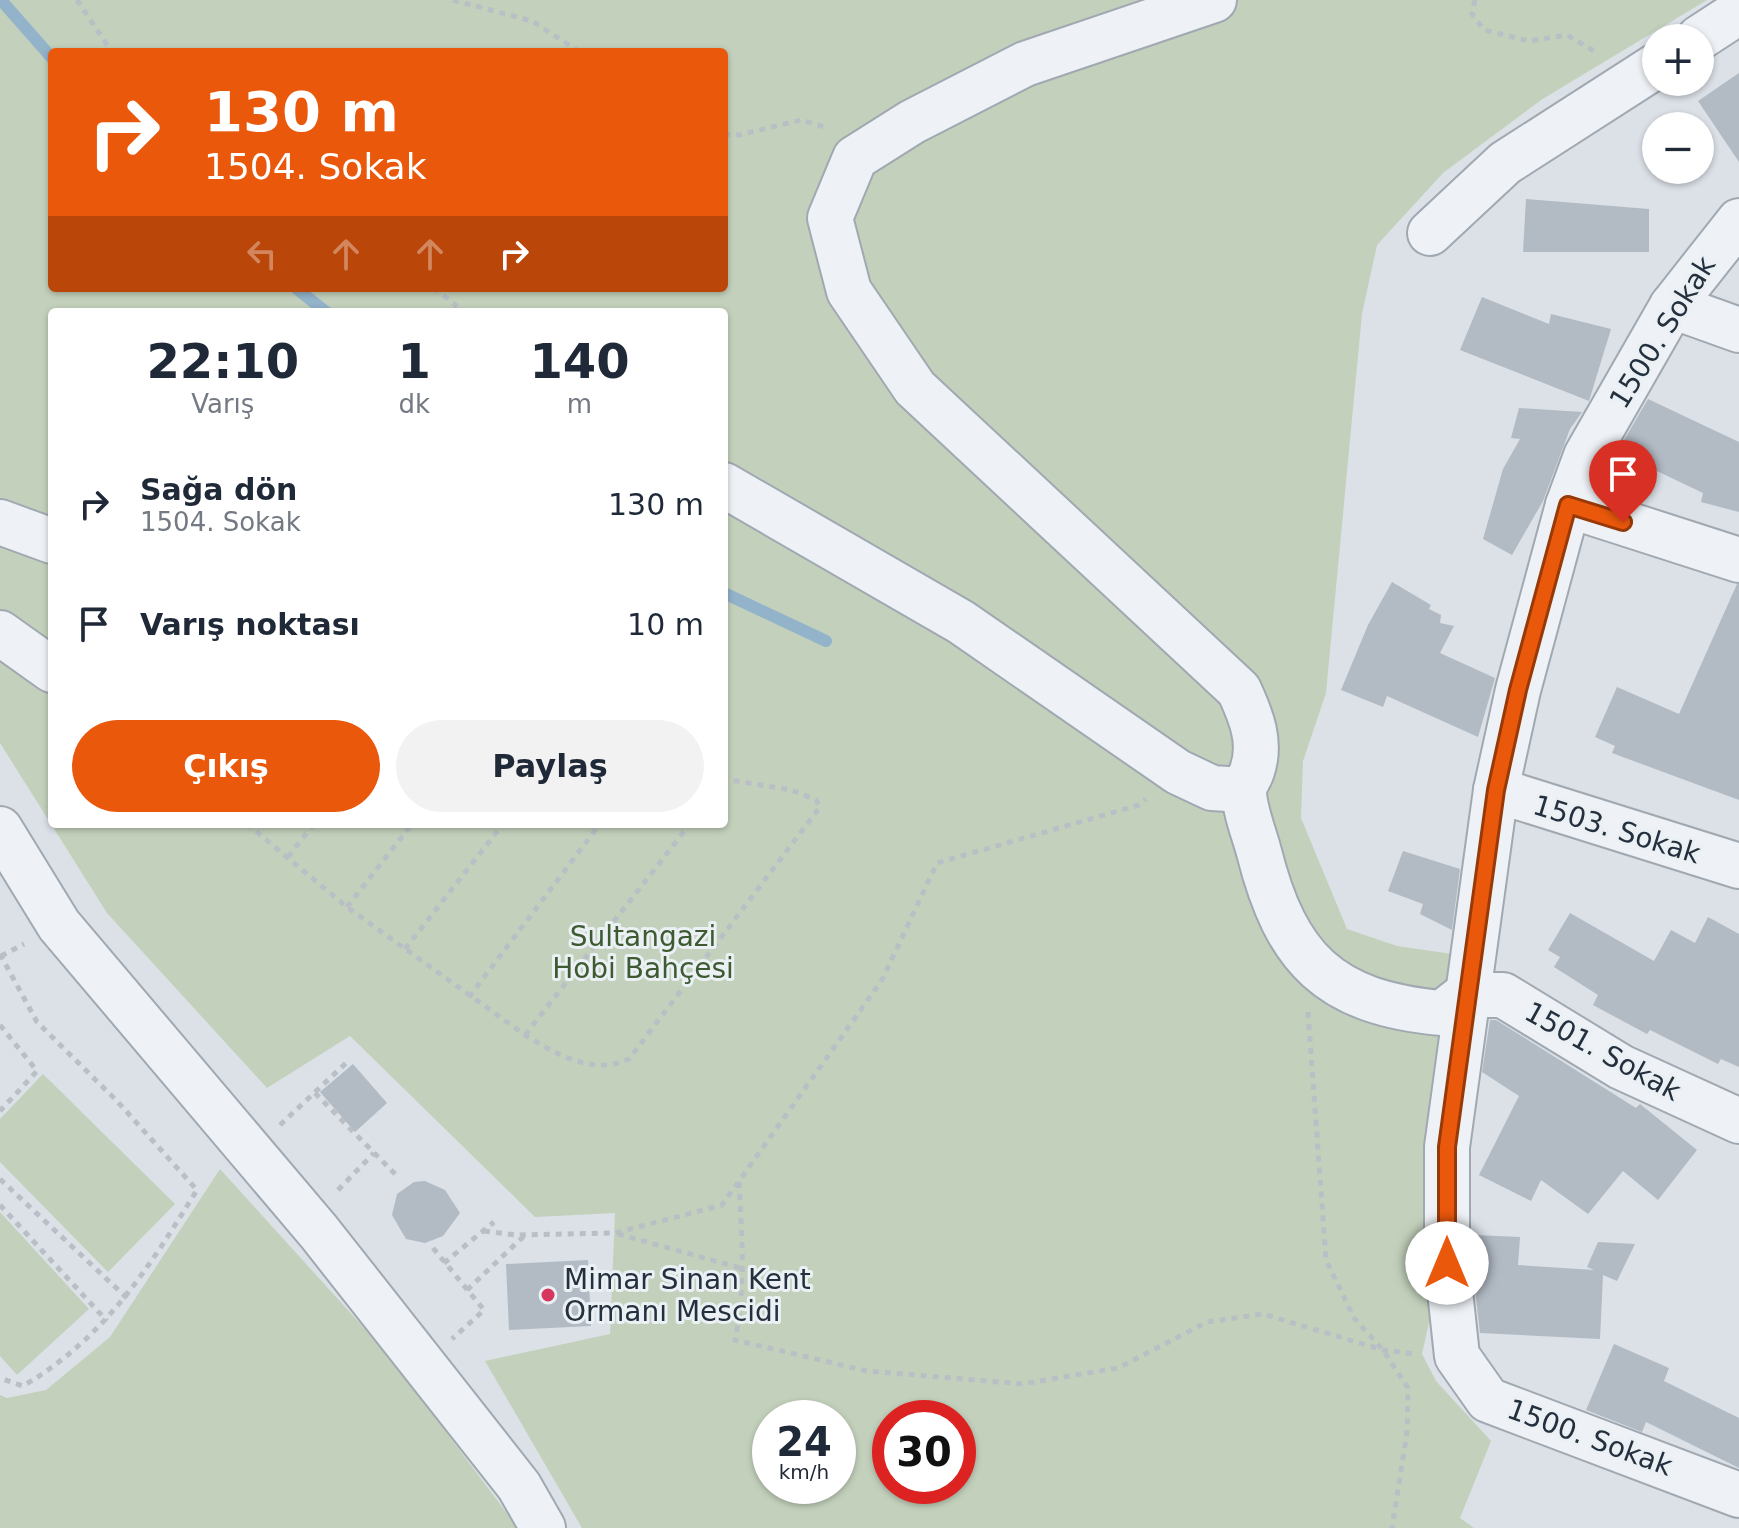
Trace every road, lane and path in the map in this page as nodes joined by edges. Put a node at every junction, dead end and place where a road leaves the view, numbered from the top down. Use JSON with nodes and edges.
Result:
{"nodes":[{"id":1,"x":77,"y":0,"type":"edge"},
{"id":2,"x":453,"y":0,"type":"edge"},
{"id":3,"x":1214,"y":0,"type":"edge"},
{"id":4,"x":1475,"y":0,"type":"edge"},
{"id":5,"x":1739,"y":12,"type":"edge"},
{"id":6,"x":1714,"y":28,"type":"edge"},
{"id":7,"x":109,"y":48,"type":"edge"},
{"id":8,"x":574,"y":48,"type":"edge"},
{"id":9,"x":1642,"y":70,"type":"edge"},
{"id":10,"x":1642,"y":75,"type":"edge"},
{"id":11,"x":728,"y":134,"type":"edge"},
{"id":12,"x":855,"y":158,"type":"junction"},
{"id":13,"x":1739,"y":221,"type":"edge"},
{"id":14,"x":1430,"y":233,"type":"dead end"},
{"id":15,"x":439,"y":292,"type":"edge"},
{"id":16,"x":1672,"y":306,"type":"junction"},
{"id":17,"x":459,"y":308,"type":"edge"},
{"id":18,"x":1739,"y":330,"type":"edge"},
{"id":19,"x":728,"y":487,"type":"edge"},
{"id":20,"x":1568,"y":505,"type":"junction"},
{"id":21,"x":0,"y":522,"type":"edge"},
{"id":22,"x":48,"y":540,"type":"edge"},
{"id":23,"x":1739,"y":560,"type":"edge"},
{"id":24,"x":0,"y":633,"type":"edge"},
{"id":25,"x":48,"y":667,"type":"edge"},
{"id":26,"x":1178,"y":772,"type":"junction"},
{"id":27,"x":728,"y":780,"type":"edge"},
{"id":28,"x":1243,"y":790,"type":"junction"},
{"id":29,"x":1496,"y":790,"type":"junction"},
{"id":30,"x":252,"y":828,"type":"edge"},
{"id":31,"x":311,"y":828,"type":"edge"},
{"id":32,"x":409,"y":828,"type":"edge"},
{"id":33,"x":500,"y":828,"type":"edge"},
{"id":34,"x":597,"y":828,"type":"edge"},
{"id":35,"x":687,"y":828,"type":"edge"},
{"id":36,"x":0,"y":829,"type":"edge"},
{"id":37,"x":288,"y":857,"type":"junction"},
{"id":38,"x":1739,"y":866,"type":"edge"},
{"id":39,"x":347,"y":907,"type":"junction"},
{"id":40,"x":405,"y":949,"type":"junction"},
{"id":41,"x":0,"y":954,"type":"edge"},
{"id":42,"x":1305,"y":959,"type":"junction"},
{"id":43,"x":1465,"y":995,"type":"junction"},
{"id":44,"x":469,"y":997,"type":"junction"},
{"id":45,"x":0,"y":1025,"type":"edge"},
{"id":46,"x":525,"y":1035,"type":"junction"},
{"id":47,"x":346,"y":1063,"type":"dead end"},
{"id":48,"x":315,"y":1093,"type":"junction"},
{"id":49,"x":0,"y":1111,"type":"edge"},
{"id":50,"x":1739,"y":1121,"type":"edge"},
{"id":51,"x":251,"y":1153,"type":"junction"},
{"id":52,"x":374,"y":1153,"type":"junction"},
{"id":53,"x":397,"y":1176,"type":"dead end"},
{"id":54,"x":0,"y":1179,"type":"edge"},
{"id":55,"x":739,"y":1181,"type":"junction"},
{"id":56,"x":0,"y":1205,"type":"edge"},
{"id":57,"x":308,"y":1220,"type":"junction"},
{"id":58,"x":494,"y":1222,"type":"dead end"},
{"id":59,"x":484,"y":1231,"type":"junction"},
{"id":60,"x":615,"y":1233,"type":"junction"},
{"id":61,"x":526,"y":1234,"type":"junction"},
{"id":62,"x":433,"y":1248,"type":"dead end"},
{"id":63,"x":444,"y":1263,"type":"junction"},
{"id":64,"x":744,"y":1269,"type":"junction"},
{"id":65,"x":467,"y":1290,"type":"junction"},
{"id":66,"x":127,"y":1298,"type":"junction"},
{"id":67,"x":107,"y":1321,"type":"junction"},
{"id":68,"x":1383,"y":1350,"type":"junction"},
{"id":69,"x":423,"y":1365,"type":"junction"},
{"id":70,"x":0,"y":1378,"type":"edge"},
{"id":71,"x":1739,"y":1495,"type":"edge"},
{"id":72,"x":543,"y":1528,"type":"edge"},
{"id":73,"x":1392,"y":1528,"type":"edge"}],
"edges":[{"from":1,"to":7,"type":"path"},
{"from":2,"to":8,"type":"path"},
{"from":3,"to":12,"type":"street"},
{"from":4,"to":9,"type":"path"},
{"from":5,"to":6,"type":"street"},
{"from":10,"to":14,"type":"street"},
{"from":11,"to":12,"type":"path"},
{"from":12,"to":28,"type":"street"},
{"from":13,"to":16,"type":"street","name":"1500. Sokak"},
{"from":15,"to":17,"type":"path"},
{"from":16,"to":18,"type":"street"},
{"from":16,"to":20,"type":"street","name":"1500. Sokak"},
{"from":19,"to":26,"type":"street"},
{"from":20,"to":23,"type":"street"},
{"from":20,"to":29,"type":"street","name":"1500. Sokak"},
{"from":21,"to":22,"type":"street"},
{"from":24,"to":25,"type":"street"},
{"from":26,"to":28,"type":"street"},
{"from":26,"to":55,"type":"path"},
{"from":27,"to":46,"type":"path"},
{"from":28,"to":42,"type":"street"},
{"from":29,"to":38,"type":"street","name":"1503. Sokak"},
{"from":29,"to":43,"type":"street","name":"1500. Sokak"},
{"from":30,"to":37,"type":"path"},
{"from":31,"to":37,"type":"path"},
{"from":32,"to":39,"type":"path"},
{"from":33,"to":40,"type":"path"},
{"from":34,"to":44,"type":"path"},
{"from":35,"to":46,"type":"path"},
{"from":36,"to":51,"type":"street"},
{"from":37,"to":39,"type":"path"},
{"from":39,"to":40,"type":"path"},
{"from":40,"to":44,"type":"path"},
{"from":41,"to":66,"type":"path"},
{"from":42,"to":43,"type":"street"},
{"from":42,"to":68,"type":"path"},
{"from":43,"to":50,"type":"street","name":"1501. Sokak"},
{"from":43,"to":71,"type":"street","name":"1500. Sokak"},
{"from":44,"to":46,"type":"path"},
{"from":45,"to":49,"type":"path"},
{"from":47,"to":48,"type":"path"},
{"from":48,"to":51,"type":"path"},
{"from":48,"to":52,"type":"path"},
{"from":51,"to":57,"type":"street"},
{"from":52,"to":53,"type":"path"},
{"from":52,"to":57,"type":"path"},
{"from":54,"to":66,"type":"path"},
{"from":55,"to":60,"type":"path"},
{"from":55,"to":64,"type":"path"},
{"from":56,"to":67,"type":"path"},
{"from":57,"to":69,"type":"street"},
{"from":58,"to":59,"type":"path"},
{"from":59,"to":61,"type":"path"},
{"from":59,"to":63,"type":"path"},
{"from":60,"to":61,"type":"path"},
{"from":60,"to":64,"type":"path"},
{"from":61,"to":65,"type":"path"},
{"from":62,"to":63,"type":"path"},
{"from":63,"to":65,"type":"path"},
{"from":64,"to":68,"type":"path"},
{"from":65,"to":69,"type":"path"},
{"from":66,"to":67,"type":"path"},
{"from":67,"to":70,"type":"path"},
{"from":68,"to":73,"type":"path"},
{"from":69,"to":72,"type":"street"}]}
